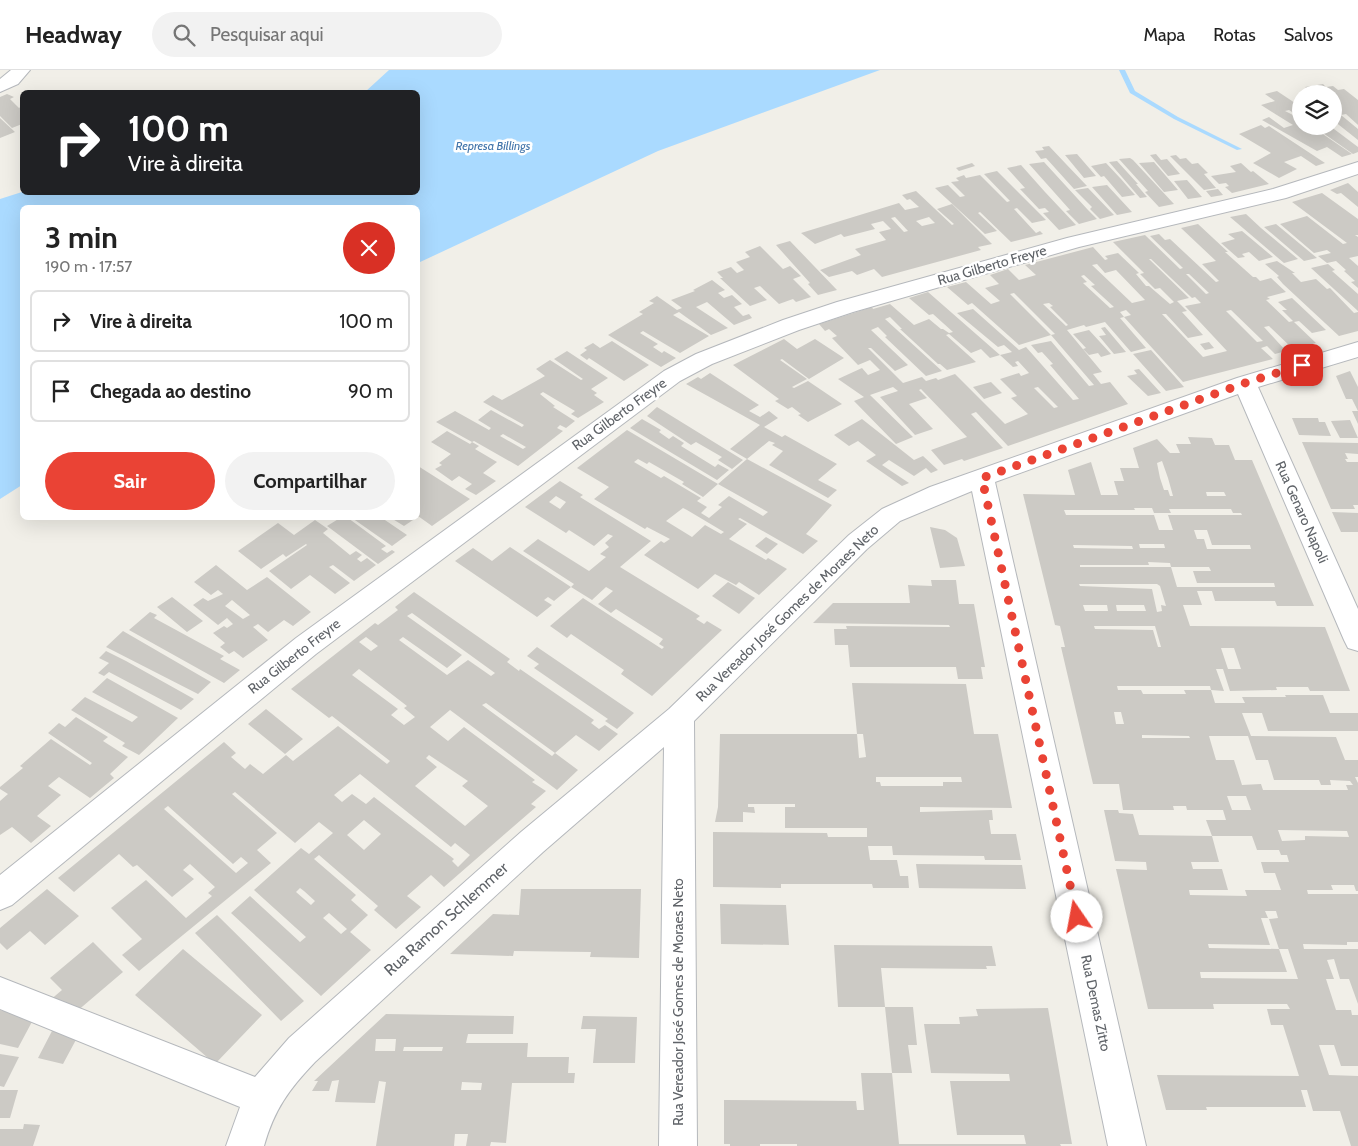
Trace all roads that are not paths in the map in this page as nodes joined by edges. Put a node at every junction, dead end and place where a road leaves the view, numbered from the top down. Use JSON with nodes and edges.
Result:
{"nodes":[{"id":1,"x":21,"y":70,"type":"edge"},
{"id":2,"x":0,"y":87,"type":"edge"},
{"id":3,"x":1358,"y":168,"type":"edge"},
{"id":4,"x":1358,"y":348,"type":"edge"},
{"id":5,"x":1245,"y":383,"type":"junction"},
{"id":6,"x":982,"y":478,"type":"junction"},
{"id":7,"x":1358,"y":640,"type":"edge"},
{"id":8,"x":679,"y":717,"type":"junction"},
{"id":9,"x":0,"y":895,"type":"edge"},
{"id":10,"x":0,"y":993,"type":"edge"},
{"id":11,"x":262,"y":1098,"type":"junction"},
{"id":12,"x":245,"y":1146,"type":"edge"},
{"id":13,"x":678,"y":1146,"type":"edge"},
{"id":14,"x":1127,"y":1146,"type":"edge"}],
"edges":[{"from":1,"to":2,"type":"street"},
{"from":3,"to":9,"type":"street","name":"Rua Gilberto Freyre"},
{"from":4,"to":5,"type":"street","name":"Rua Vereador José Gomes de Moraes Neto"},
{"from":5,"to":6,"type":"street","name":"Rua Vereador José Gomes de Moraes Neto"},
{"from":5,"to":7,"type":"street","name":"Rua Genaro Napoli"},
{"from":6,"to":8,"type":"street","name":"Rua Vereador José Gomes de Moraes Neto"},
{"from":6,"to":14,"type":"street","name":"Rua Demas Zitto"},
{"from":8,"to":11,"type":"street","name":"Rua Ramon Schlemmer"},
{"from":8,"to":13,"type":"street","name":"Rua Vereador José Gomes de Moraes Neto"},
{"from":10,"to":11,"type":"street"},
{"from":11,"to":12,"type":"street","name":"Rua Ramon Schlemmer"}]}
